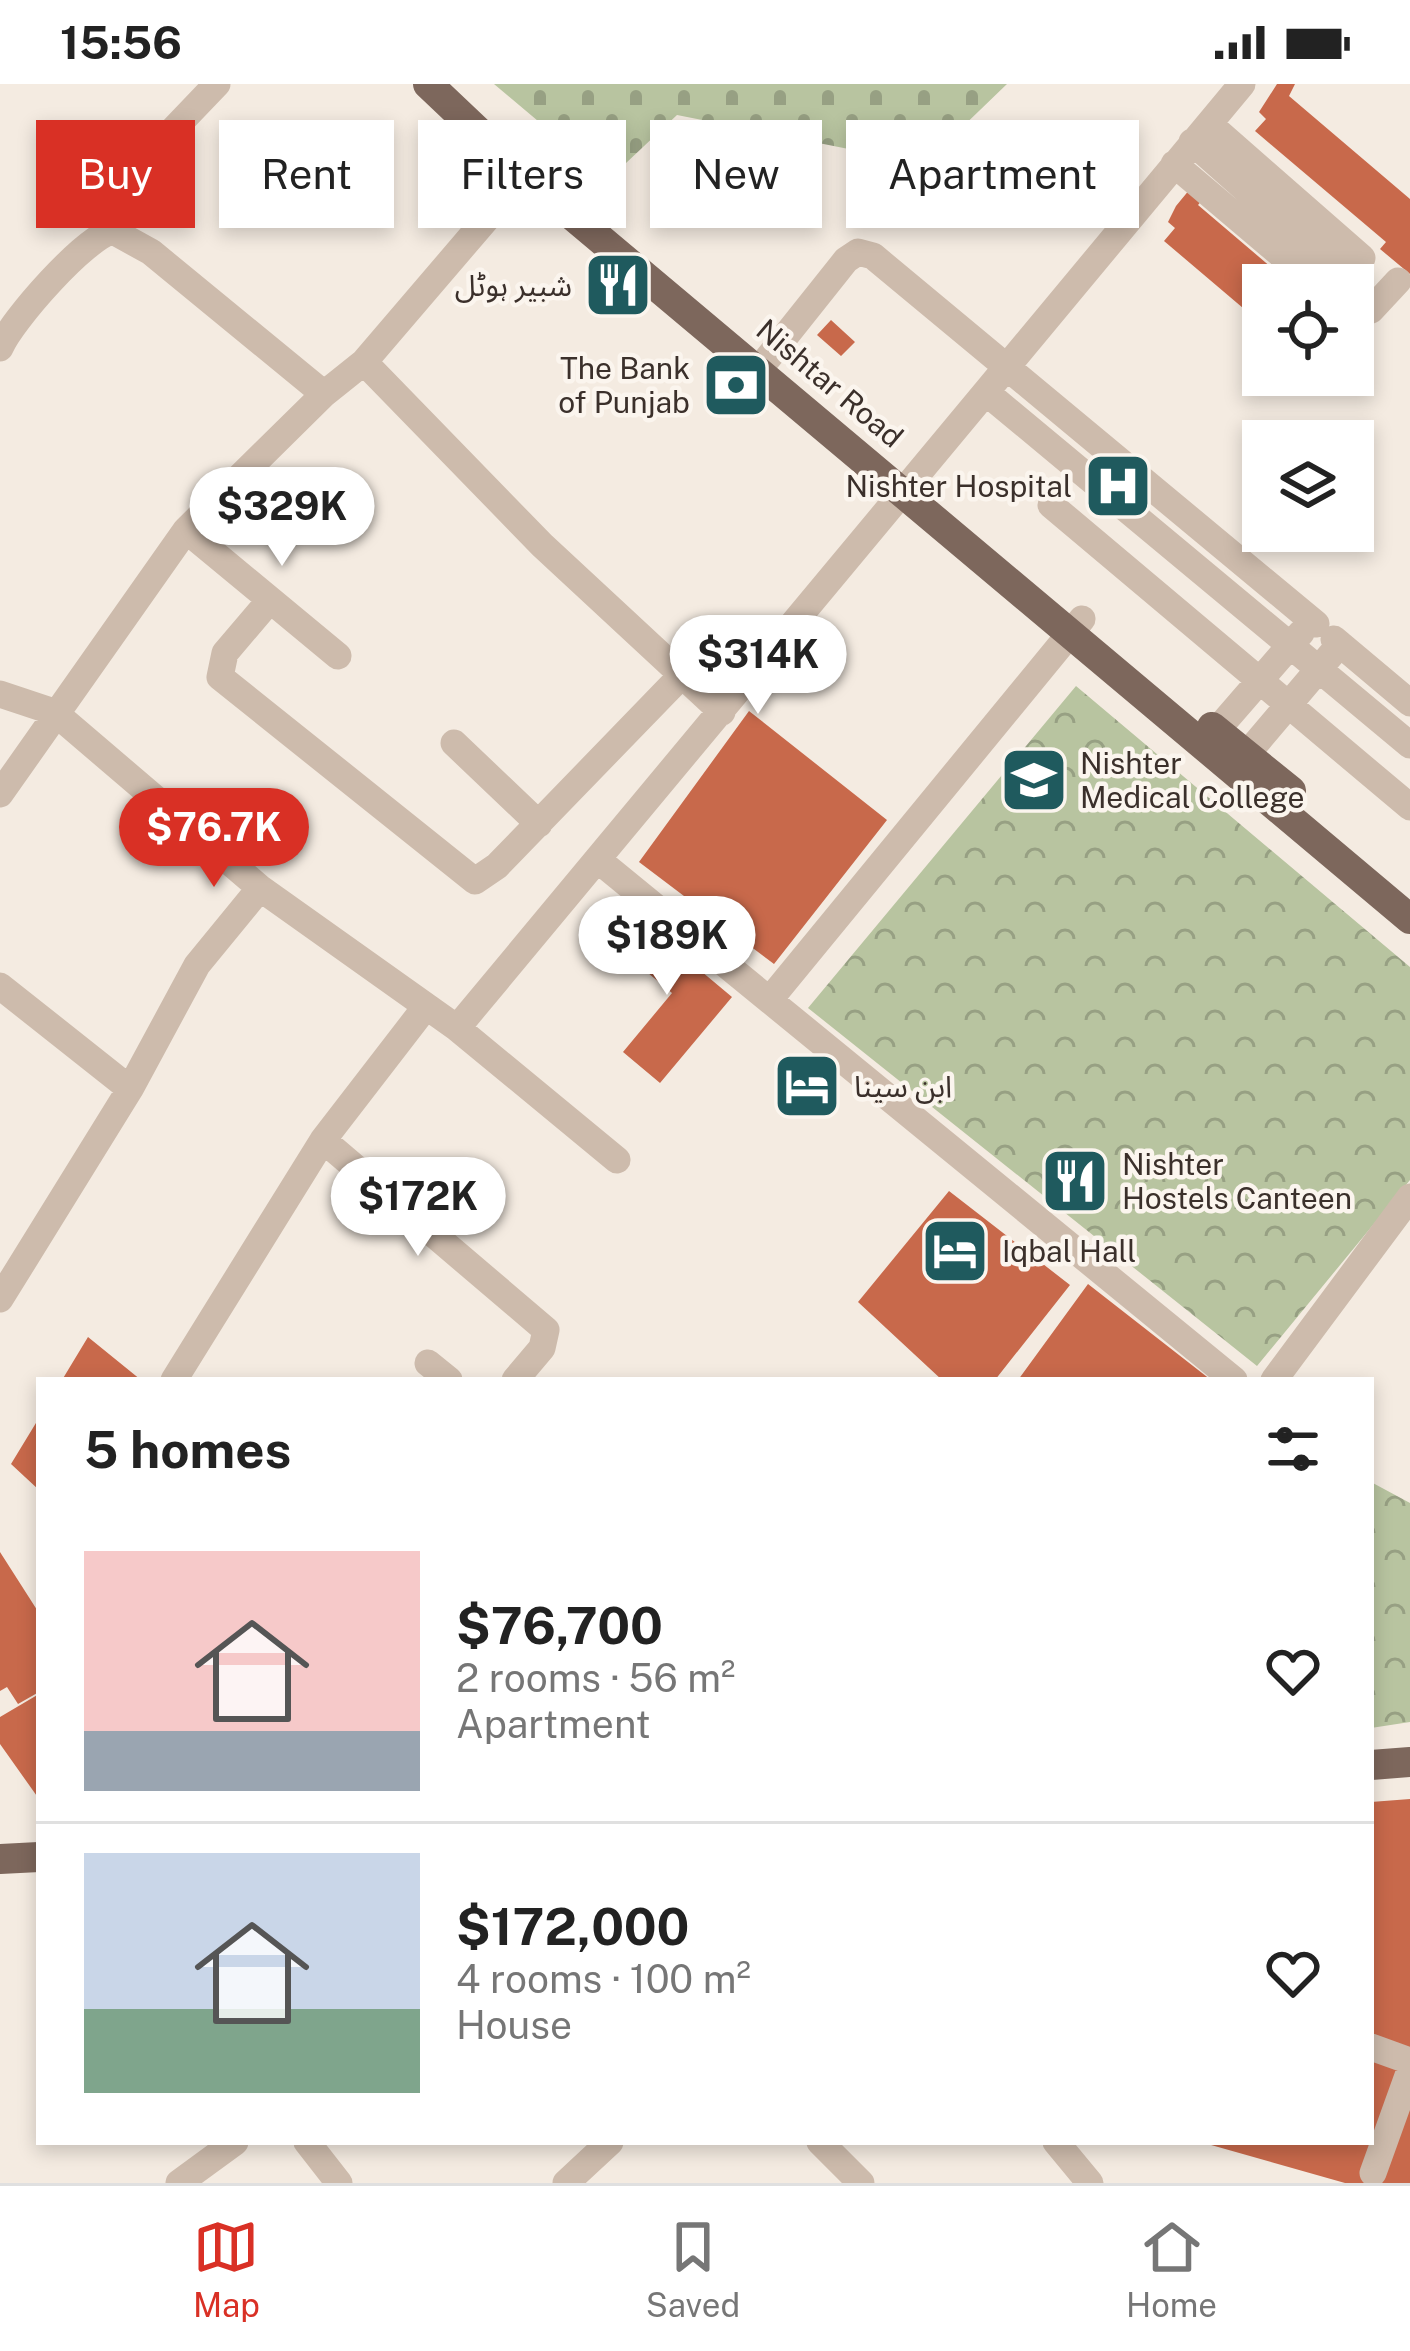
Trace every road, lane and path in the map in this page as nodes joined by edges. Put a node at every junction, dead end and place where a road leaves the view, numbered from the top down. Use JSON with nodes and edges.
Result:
{"nodes":[{"id":1,"x":217,"y":84,"type":"edge"},
{"id":2,"x":428,"y":84,"type":"edge"},
{"id":3,"x":452,"y":84,"type":"edge"},
{"id":4,"x":1242,"y":84,"type":"edge"},
{"id":5,"x":183,"y":120,"type":"edge"},
{"id":6,"x":466,"y":120,"type":"edge"},
{"id":7,"x":1192,"y":143,"type":"junction"},
{"id":8,"x":479,"y":228,"type":"edge"},
{"id":9,"x":590,"y":228,"type":"edge"},
{"id":10,"x":1299,"y":264,"type":"edge"},
{"id":11,"x":1398,"y":281,"type":"dead end"},
{"id":12,"x":1374,"y":307,"type":"edge"},
{"id":13,"x":0,"y":347,"type":"edge"},
{"id":14,"x":768,"y":358,"type":"junction"},
{"id":15,"x":364,"y":362,"type":"junction"},
{"id":16,"x":1011,"y":366,"type":"junction"},
{"id":17,"x":324,"y":394,"type":"junction"},
{"id":18,"x":988,"y":394,"type":"junction"},
{"id":19,"x":910,"y":485,"type":"junction"},
{"id":20,"x":1052,"y":505,"type":"dead end"},
{"id":21,"x":186,"y":530,"type":"junction"},
{"id":22,"x":270,"y":599,"type":"junction"},
{"id":23,"x":1076,"y":626,"type":"junction"},
{"id":24,"x":1325,"y":632,"type":"junction"},
{"id":25,"x":1291,"y":646,"type":"junction"},
{"id":26,"x":338,"y":656,"type":"dead end"},
{"id":27,"x":1319,"y":669,"type":"junction"},
{"id":28,"x":683,"y":674,"type":"junction"},
{"id":29,"x":1260,"y":680,"type":"junction"},
{"id":30,"x":0,"y":694,"type":"edge"},
{"id":31,"x":1410,"y":703,"type":"edge"},
{"id":32,"x":1290,"y":705,"type":"junction"},
{"id":33,"x":54,"y":712,"type":"junction"},
{"id":34,"x":722,"y":712,"type":"junction"},
{"id":35,"x":1216,"y":730,"type":"junction"},
{"id":36,"x":454,"y":743,"type":"dead end"},
{"id":37,"x":1410,"y":745,"type":"edge"},
{"id":38,"x":1239,"y":761,"type":"junction"},
{"id":39,"x":0,"y":794,"type":"edge"},
{"id":40,"x":1410,"y":807,"type":"edge"},
{"id":41,"x":539,"y":824,"type":"junction"},
{"id":42,"x":598,"y":860,"type":"junction"},
{"id":43,"x":260,"y":888,"type":"junction"},
{"id":44,"x":1410,"y":894,"type":"edge"},
{"id":45,"x":1410,"y":919,"type":"edge"},
{"id":46,"x":0,"y":986,"type":"edge"},
{"id":47,"x":771,"y":998,"type":"junction"},
{"id":48,"x":424,"y":1009,"type":"junction"},
{"id":49,"x":457,"y":1028,"type":"junction"},
{"id":50,"x":130,"y":1089,"type":"junction"},
{"id":51,"x":323,"y":1140,"type":"junction"},
{"id":52,"x":617,"y":1160,"type":"dead end"},
{"id":53,"x":1410,"y":1197,"type":"edge"},
{"id":54,"x":0,"y":1299,"type":"edge"},
{"id":55,"x":176,"y":1377,"type":"edge"},
{"id":56,"x":518,"y":1377,"type":"edge"},
{"id":57,"x":1230,"y":1377,"type":"edge"},
{"id":58,"x":1276,"y":1377,"type":"edge"},
{"id":59,"x":1410,"y":1762,"type":"edge"},
{"id":60,"x":1374,"y":1765,"type":"edge"},
{"id":61,"x":36,"y":1857,"type":"edge"},
{"id":62,"x":0,"y":1859,"type":"edge"},
{"id":63,"x":1374,"y":2048,"type":"edge"},
{"id":64,"x":1410,"y":2066,"type":"edge"},
{"id":65,"x":232,"y":2145,"type":"edge"},
{"id":66,"x":309,"y":2145,"type":"edge"},
{"id":67,"x":607,"y":2145,"type":"edge"},
{"id":68,"x":822,"y":2145,"type":"edge"},
{"id":69,"x":1058,"y":2145,"type":"edge"},
{"id":70,"x":1372,"y":2173,"type":"dead end"},
{"id":71,"x":843,"y":2177,"type":"edge"},
{"id":72,"x":178,"y":2183,"type":"edge"},
{"id":73,"x":339,"y":2183,"type":"edge"},
{"id":74,"x":566,"y":2183,"type":"edge"},
{"id":75,"x":1090,"y":2183,"type":"edge"}],
"edges":[{"from":1,"to":5,"type":"street"},
{"from":2,"to":6,"type":"main road","name":"Nishtar Road"},
{"from":3,"to":14,"type":"main road","name":"Nishtar Road"},
{"from":4,"to":7,"type":"street"},
{"from":7,"to":7,"type":"street"},
{"from":7,"to":10,"type":"street"},
{"from":7,"to":16,"type":"street"},
{"from":8,"to":15,"type":"street"},
{"from":9,"to":19,"type":"main road","name":"Nishtar Road"},
{"from":11,"to":12,"type":"street"},
{"from":13,"to":17,"type":"street"},
{"from":14,"to":16,"type":"street"},
{"from":14,"to":19,"type":"main road","name":"Nishtar Road"},
{"from":15,"to":17,"type":"street"},
{"from":15,"to":28,"type":"street"},
{"from":16,"to":18,"type":"street"},
{"from":16,"to":24,"type":"street"},
{"from":17,"to":21,"type":"street"},
{"from":18,"to":19,"type":"street"},
{"from":18,"to":25,"type":"street"},
{"from":19,"to":23,"type":"main road","name":"Nishtar Road"},
{"from":19,"to":34,"type":"street"},
{"from":20,"to":29,"type":"street"},
{"from":21,"to":22,"type":"street"},
{"from":21,"to":33,"type":"street"},
{"from":22,"to":26,"type":"street"},
{"from":22,"to":41,"type":"street"},
{"from":23,"to":35,"type":"main road","name":"Nishtar Road"},
{"from":23,"to":38,"type":"main road","name":"Nishtar Road"},
{"from":23,"to":47,"type":"street"},
{"from":24,"to":25,"type":"street"},
{"from":24,"to":27,"type":"street"},
{"from":24,"to":31,"type":"street"},
{"from":25,"to":27,"type":"street"},
{"from":25,"to":29,"type":"street"},
{"from":27,"to":32,"type":"street"},
{"from":27,"to":37,"type":"street"},
{"from":28,"to":34,"type":"street"},
{"from":28,"to":41,"type":"street"},
{"from":29,"to":32,"type":"street"},
{"from":29,"to":35,"type":"street"},
{"from":30,"to":33,"type":"street"},
{"from":32,"to":38,"type":"street"},
{"from":32,"to":40,"type":"street"},
{"from":33,"to":39,"type":"street"},
{"from":33,"to":43,"type":"street"},
{"from":34,"to":42,"type":"street"},
{"from":35,"to":38,"type":"main road","name":"Nishtar Road"},
{"from":36,"to":41,"type":"street"},
{"from":38,"to":44,"type":"main road","name":"Nishtar Road"},
{"from":38,"to":45,"type":"main road","name":"Nishtar Road"},
{"from":42,"to":47,"type":"street"},
{"from":42,"to":49,"type":"street"},
{"from":43,"to":48,"type":"street"},
{"from":43,"to":50,"type":"street"},
{"from":46,"to":50,"type":"street"},
{"from":47,"to":57,"type":"street"},
{"from":48,"to":49,"type":"street"},
{"from":48,"to":51,"type":"street"},
{"from":49,"to":52,"type":"street"},
{"from":50,"to":54,"type":"street"},
{"from":51,"to":55,"type":"street"},
{"from":51,"to":56,"type":"street"},
{"from":53,"to":58,"type":"street"},
{"from":59,"to":60,"type":"main road"},
{"from":61,"to":62,"type":"main road"},
{"from":63,"to":64,"type":"street"},
{"from":64,"to":70,"type":"street"},
{"from":65,"to":72,"type":"street"},
{"from":66,"to":73,"type":"street"},
{"from":67,"to":74,"type":"street"},
{"from":68,"to":71,"type":"street"},
{"from":69,"to":75,"type":"street"}]}
